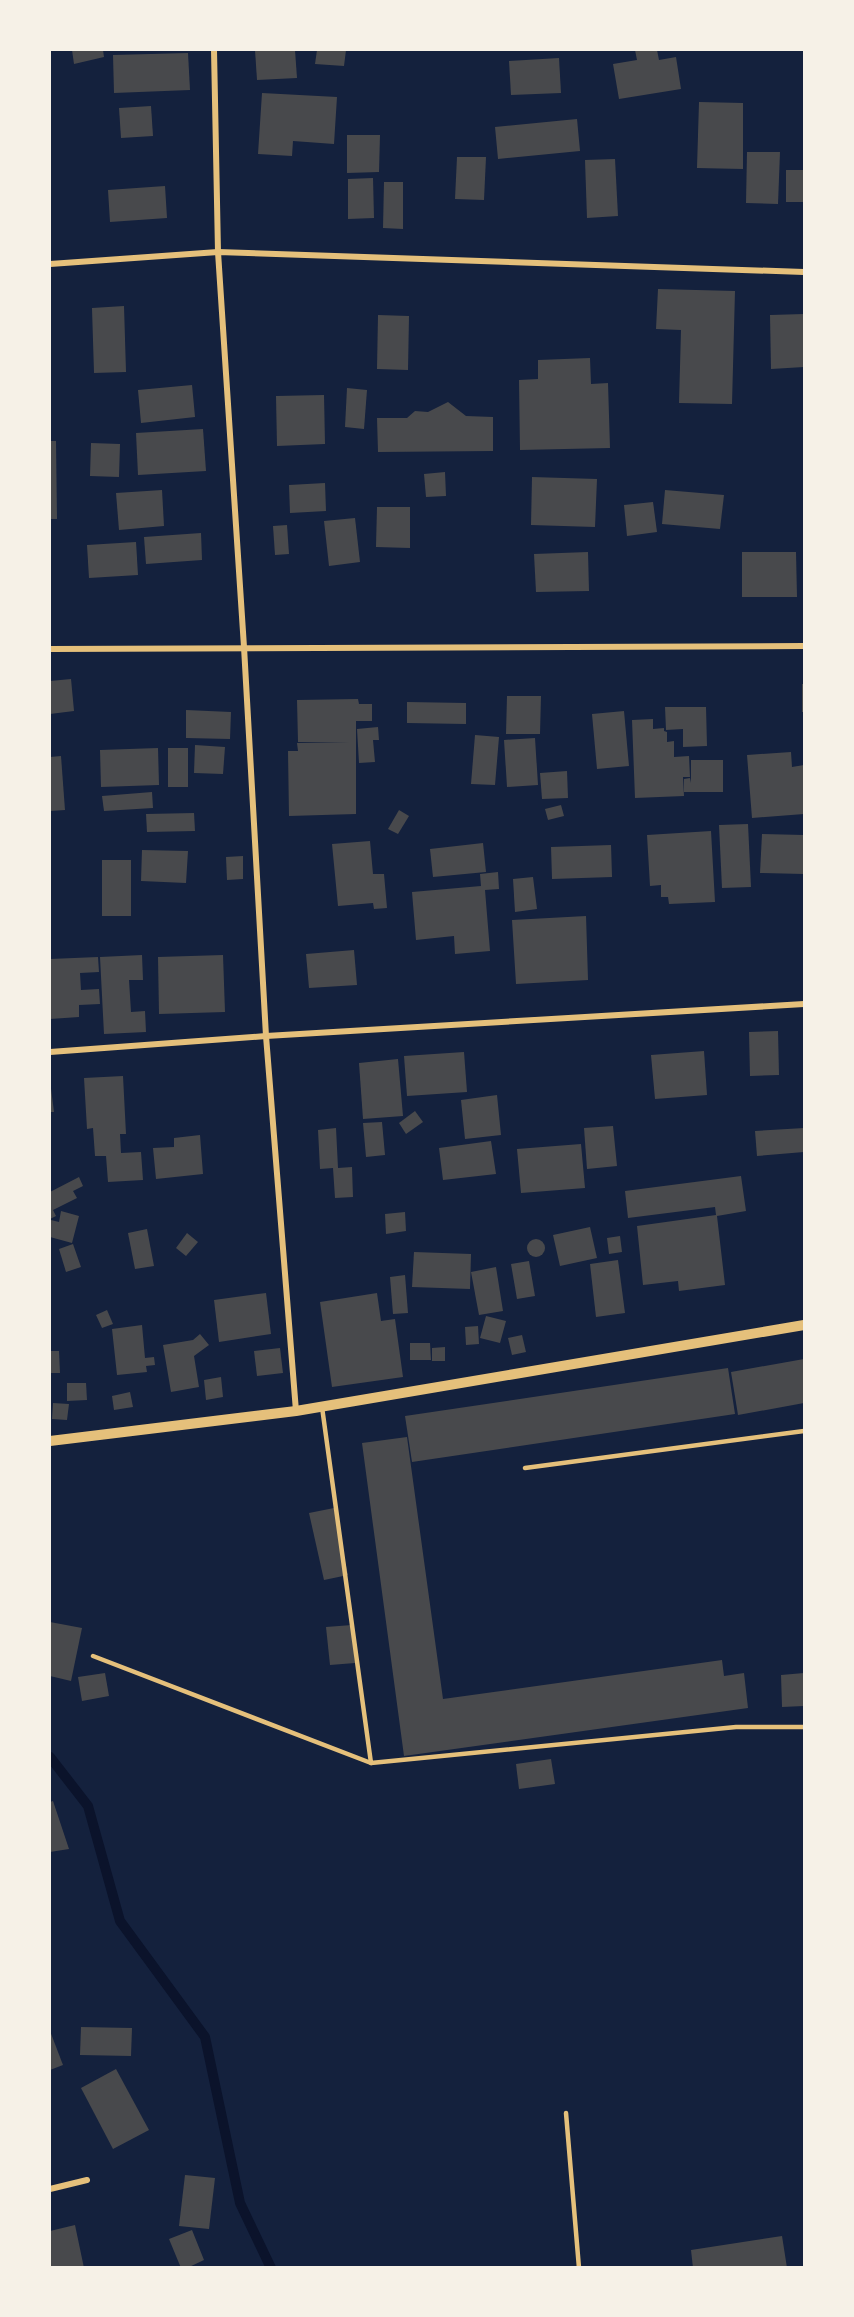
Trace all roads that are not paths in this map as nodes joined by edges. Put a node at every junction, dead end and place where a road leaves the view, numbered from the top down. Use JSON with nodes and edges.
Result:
{"nodes":[{"id":1,"x":214,"y":50,"type":"edge"},
{"id":2,"x":218,"y":252,"type":"junction"},
{"id":3,"x":50,"y":264,"type":"edge"},
{"id":4,"x":804,"y":272,"type":"edge"},
{"id":5,"x":804,"y":646,"type":"edge"},
{"id":6,"x":244,"y":647,"type":"junction"},
{"id":7,"x":50,"y":649,"type":"edge"},
{"id":8,"x":804,"y":1004,"type":"edge"},
{"id":9,"x":266,"y":1036,"type":"junction"},
{"id":10,"x":50,"y":1052,"type":"edge"},
{"id":11,"x":804,"y":1324,"type":"edge"},
{"id":12,"x":322,"y":1406,"type":"junction"},
{"id":13,"x":296,"y":1411,"type":"junction"},
{"id":14,"x":804,"y":1431,"type":"edge"},
{"id":15,"x":50,"y":1441,"type":"edge"},
{"id":16,"x":525,"y":1468,"type":"dead end"},
{"id":17,"x":93,"y":1656,"type":"dead end"},
{"id":18,"x":804,"y":1727,"type":"edge"},
{"id":19,"x":371,"y":1763,"type":"junction"},
{"id":20,"x":566,"y":2113,"type":"dead end"},
{"id":21,"x":87,"y":2180,"type":"dead end"},
{"id":22,"x":50,"y":2189,"type":"edge"},
{"id":23,"x":579,"y":2268,"type":"edge"}],
"edges":[{"from":1,"to":2,"type":"street"},
{"from":2,"to":3,"type":"street"},
{"from":2,"to":4,"type":"street"},
{"from":2,"to":6,"type":"street"},
{"from":5,"to":6,"type":"street"},
{"from":6,"to":7,"type":"street"},
{"from":6,"to":9,"type":"street"},
{"from":8,"to":9,"type":"street"},
{"from":9,"to":10,"type":"street"},
{"from":9,"to":13,"type":"street"},
{"from":11,"to":12,"type":"street"},
{"from":12,"to":13,"type":"street"},
{"from":12,"to":19,"type":"lane"},
{"from":13,"to":15,"type":"street"},
{"from":14,"to":16,"type":"lane"},
{"from":17,"to":19,"type":"lane"},
{"from":18,"to":19,"type":"lane"},
{"from":20,"to":23,"type":"lane"},
{"from":21,"to":22,"type":"street"}]}
